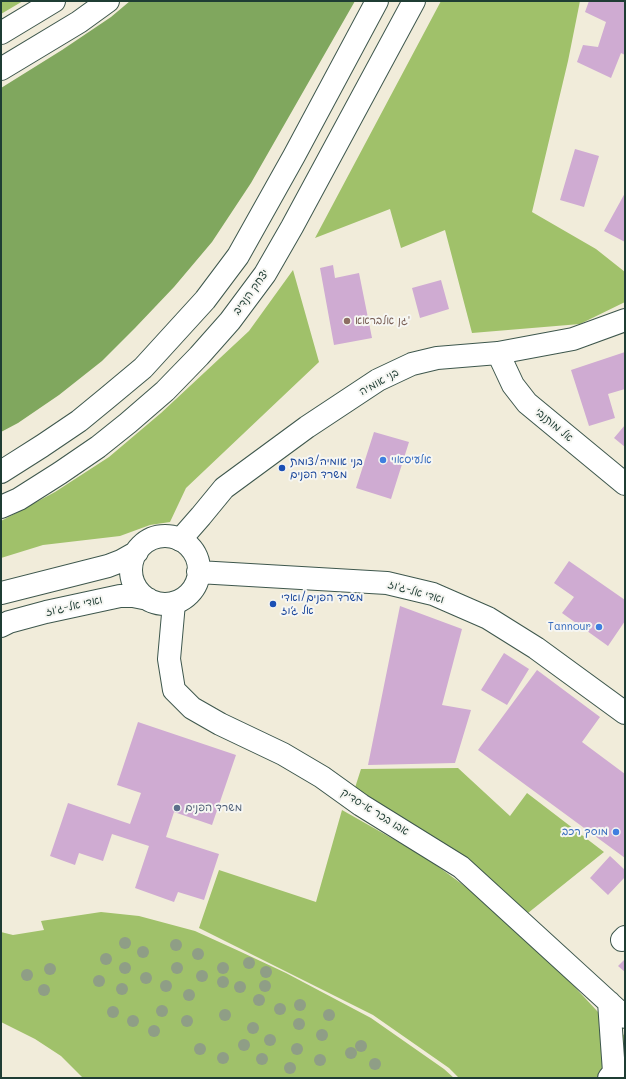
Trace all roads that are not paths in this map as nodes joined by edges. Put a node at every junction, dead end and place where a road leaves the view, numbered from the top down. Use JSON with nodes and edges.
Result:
{"nodes":[{"id":1,"x":54,"y":1,"type":"edge"},
{"id":2,"x":108,"y":1,"type":"edge"},
{"id":3,"x":377,"y":1,"type":"edge"},
{"id":4,"x":414,"y":1,"type":"edge"},
{"id":5,"x":1,"y":33,"type":"edge"},
{"id":6,"x":1,"y":69,"type":"edge"},
{"id":7,"x":625,"y":320,"type":"edge"},
{"id":8,"x":498,"y":353,"type":"junction"},
{"id":9,"x":1,"y":472,"type":"edge"},
{"id":10,"x":625,"y":484,"type":"edge"},
{"id":11,"x":1,"y":507,"type":"edge"},
{"id":12,"x":180,"y":540,"type":"junction"},
{"id":13,"x":137,"y":552,"type":"junction"},
{"id":14,"x":198,"y":572,"type":"junction"},
{"id":15,"x":1,"y":593,"type":"edge"},
{"id":16,"x":148,"y":599,"type":"junction"},
{"id":17,"x":174,"y":603,"type":"junction"},
{"id":18,"x":1,"y":626,"type":"edge"},
{"id":19,"x":625,"y":713,"type":"edge"},
{"id":20,"x":609,"y":1002,"type":"junction"},
{"id":21,"x":625,"y":1017,"type":"edge"},
{"id":22,"x":609,"y":1078,"type":"edge"}],
"edges":[{"from":1,"to":5,"type":"main road"},
{"from":2,"to":6,"type":"main road"},
{"from":3,"to":9,"type":"main road"},
{"from":4,"to":11,"type":"main road","name":"יצחק הנדיב"},
{"from":7,"to":8,"type":"main road","name":"בני אומיה"},
{"from":8,"to":10,"type":"main road","name":"אל מותנבי"},
{"from":8,"to":12,"type":"main road","name":"בני אומיה"},
{"from":12,"to":13,"type":"main road"},
{"from":12,"to":14,"type":"main road"},
{"from":13,"to":15,"type":"main road"},
{"from":13,"to":16,"type":"main road"},
{"from":14,"to":17,"type":"main road"},
{"from":14,"to":19,"type":"main road","name":"ואדי אל-ג'וז"},
{"from":16,"to":17,"type":"main road"},
{"from":16,"to":18,"type":"main road","name":"ואדי אל-ג'וז"},
{"from":17,"to":20,"type":"main road","name":"אבו בכר א-סדיק"},
{"from":20,"to":21,"type":"main road","name":"אבו בכר א-סדיק"},
{"from":20,"to":22,"type":"main road"}]}
